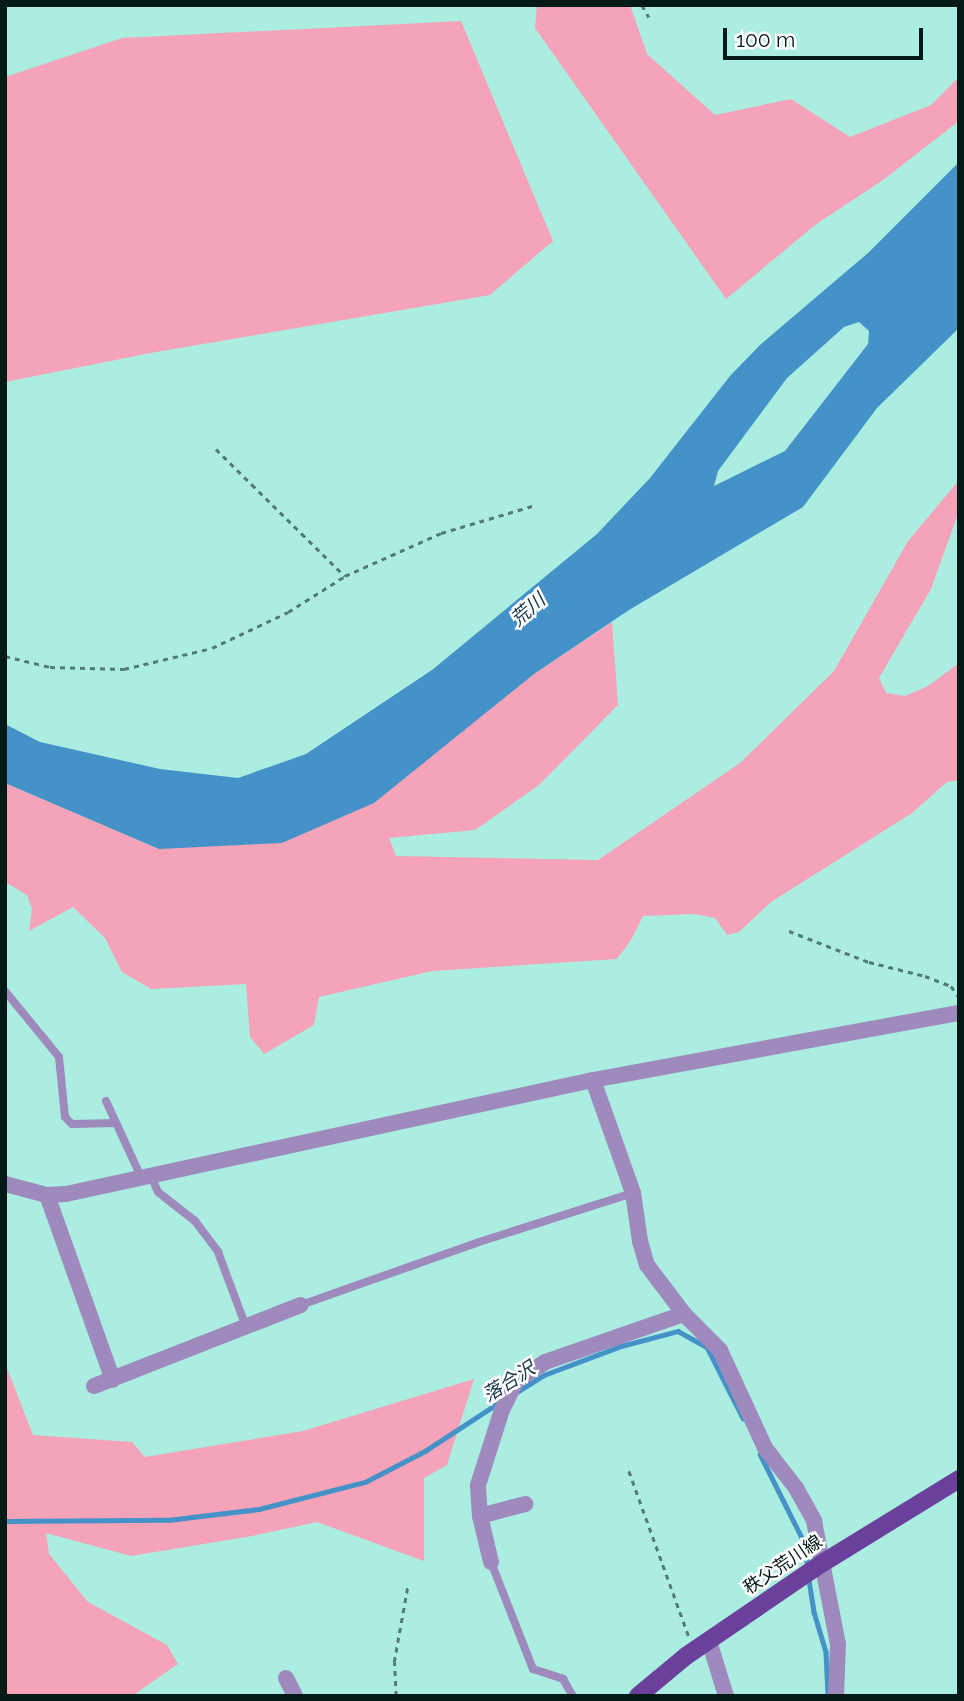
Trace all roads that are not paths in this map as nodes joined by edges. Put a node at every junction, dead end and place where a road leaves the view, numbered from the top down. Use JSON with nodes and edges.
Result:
{"nodes":[{"id":1,"x":5,"y":991,"type":"edge"},
{"id":2,"x":959,"y":1013,"type":"edge"},
{"id":3,"x":593,"y":1080,"type":"junction"},
{"id":4,"x":106,"y":1101,"type":"dead end"},
{"id":5,"x":116,"y":1123,"type":"junction"},
{"id":6,"x":147,"y":1178,"type":"junction"},
{"id":7,"x":5,"y":1184,"type":"edge"},
{"id":8,"x":633,"y":1193,"type":"junction"},
{"id":9,"x":47,"y":1195,"type":"junction"},
{"id":10,"x":301,"y":1305,"type":"joint"},
{"id":11,"x":684,"y":1314,"type":"junction"},
{"id":12,"x":246,"y":1327,"type":"junction"},
{"id":13,"x":113,"y":1380,"type":"junction"},
{"id":14,"x":94,"y":1386,"type":"dead end"},
{"id":15,"x":956,"y":1485,"type":"edge"},
{"id":16,"x":525,"y":1504,"type":"dead end"},
{"id":17,"x":480,"y":1516,"type":"junction"},
{"id":18,"x":491,"y":1562,"type":"joint"},
{"id":19,"x":821,"y":1564,"type":"junction"},
{"id":20,"x":701,"y":1646,"type":"junction"},
{"id":21,"x":286,"y":1678,"type":"dead end"},
{"id":22,"x":295,"y":1696,"type":"edge"},
{"id":23,"x":573,"y":1696,"type":"edge"},
{"id":24,"x":638,"y":1696,"type":"edge"},
{"id":25,"x":726,"y":1696,"type":"edge"},
{"id":26,"x":836,"y":1696,"type":"edge"}],
"edges":[{"from":1,"to":5,"type":"lane"},
{"from":2,"to":3,"type":"street"},
{"from":3,"to":6,"type":"street"},
{"from":3,"to":8,"type":"street"},
{"from":4,"to":5,"type":"lane"},
{"from":5,"to":6,"type":"lane"},
{"from":6,"to":9,"type":"street"},
{"from":6,"to":12,"type":"lane"},
{"from":7,"to":9,"type":"street"},
{"from":8,"to":10,"type":"lane"},
{"from":8,"to":11,"type":"street"},
{"from":9,"to":13,"type":"street"},
{"from":10,"to":12,"type":"street"},
{"from":11,"to":17,"type":"street"},
{"from":11,"to":19,"type":"street"},
{"from":12,"to":13,"type":"street"},
{"from":13,"to":14,"type":"street"},
{"from":15,"to":19,"type":"main road","name":"秩父荒川線"},
{"from":16,"to":17,"type":"street"},
{"from":17,"to":18,"type":"street"},
{"from":18,"to":23,"type":"lane"},
{"from":19,"to":20,"type":"main road","name":"秩父荒川線"},
{"from":19,"to":26,"type":"street"},
{"from":20,"to":24,"type":"main road","name":"秩父荒川線"},
{"from":20,"to":25,"type":"street"},
{"from":21,"to":22,"type":"street"}]}
